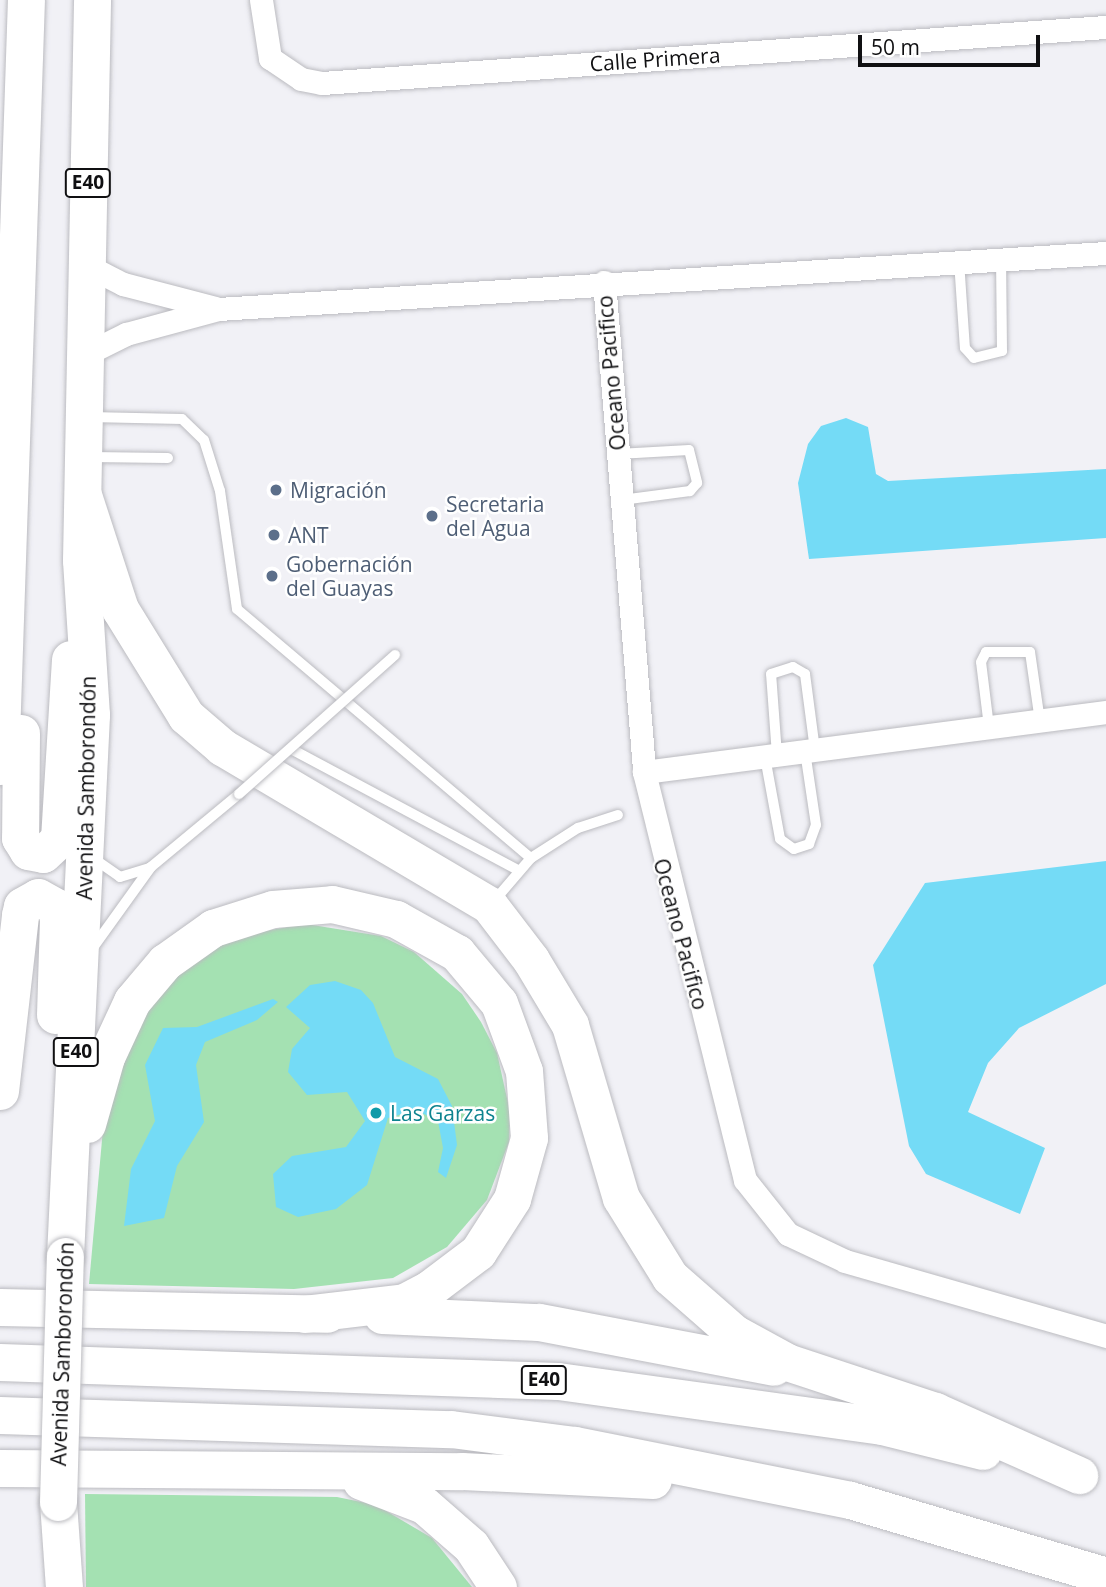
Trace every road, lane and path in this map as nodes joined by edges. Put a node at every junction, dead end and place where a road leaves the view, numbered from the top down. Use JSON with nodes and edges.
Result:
{"nodes":[{"id":1,"x":26,"y":0,"type":"edge"},
{"id":2,"x":92,"y":0,"type":"edge"},
{"id":3,"x":261,"y":0,"type":"edge"},
{"id":4,"x":1106,"y":27,"type":"edge"},
{"id":5,"x":1106,"y":253,"type":"edge"},
{"id":6,"x":1001,"y":259,"type":"junction"},
{"id":7,"x":960,"y":261,"type":"junction"},
{"id":8,"x":86,"y":265,"type":"junction"},
{"id":9,"x":604,"y":282,"type":"junction"},
{"id":10,"x":218,"y":309,"type":"junction"},
{"id":11,"x":86,"y":354,"type":"junction"},
{"id":12,"x":85,"y":416,"type":"junction"},
{"id":13,"x":618,"y":454,"type":"junction"},
{"id":14,"x":83,"y":457,"type":"junction"},
{"id":15,"x":168,"y":458,"type":"dead end"},
{"id":16,"x":4,"y":491,"type":"edge"},
{"id":17,"x":83,"y":495,"type":"junction"},
{"id":18,"x":622,"y":500,"type":"junction"},
{"id":19,"x":0,"y":550,"type":"edge"},
{"id":20,"x":81,"y":560,"type":"junction"},
{"id":21,"x":4,"y":604,"type":"junction"},
{"id":22,"x":395,"y":655,"type":"dead end"},
{"id":23,"x":1,"y":701,"type":"edge"},
{"id":24,"x":1106,"y":712,"type":"edge"},
{"id":25,"x":1040,"y":721,"type":"junction"},
{"id":26,"x":989,"y":727,"type":"junction"},
{"id":27,"x":293,"y":750,"type":"junction"},
{"id":28,"x":810,"y":751,"type":"junction"},
{"id":29,"x":771,"y":756,"type":"junction"},
{"id":30,"x":0,"y":766,"type":"edge"},
{"id":31,"x":644,"y":772,"type":"junction"},
{"id":32,"x":618,"y":814,"type":"dead end"},
{"id":33,"x":87,"y":842,"type":"junction"},
{"id":34,"x":531,"y":858,"type":"junction"},
{"id":35,"x":151,"y":867,"type":"junction"},
{"id":36,"x":516,"y":869,"type":"junction"},
{"id":37,"x":489,"y":905,"type":"junction"},
{"id":38,"x":82,"y":963,"type":"junction"},
{"id":39,"x":0,"y":1084,"type":"edge"},
{"id":40,"x":0,"y":1091,"type":"edge"},
{"id":41,"x":0,"y":1096,"type":"edge"},
{"id":42,"x":70,"y":1141,"type":"junction"},
{"id":43,"x":68,"y":1200,"type":"junction"},
{"id":44,"x":0,"y":1307,"type":"edge"},
{"id":45,"x":304,"y":1314,"type":"junction"},
{"id":46,"x":1106,"y":1336,"type":"edge"},
{"id":47,"x":0,"y":1362,"type":"edge"},
{"id":48,"x":830,"y":1378,"type":"junction"},
{"id":49,"x":0,"y":1415,"type":"edge"},
{"id":50,"x":0,"y":1468,"type":"edge"},
{"id":51,"x":315,"y":1474,"type":"junction"},
{"id":52,"x":1092,"y":1479,"type":"edge"},
{"id":53,"x":850,"y":1500,"type":"junction"},
{"id":54,"x":1106,"y":1576,"type":"edge"},
{"id":55,"x":62,"y":1583,"type":"edge"},
{"id":56,"x":498,"y":1587,"type":"edge"}],
"edges":[{"from":1,"to":16,"type":"highway"},
{"from":2,"to":8,"type":"highway","name":"Avenida Samborondón","number":"E40"},
{"from":3,"to":4,"type":"street","name":"Calle Primera"},
{"from":5,"to":6,"type":"street","name":"Oceano Pacifico"},
{"from":6,"to":7,"type":"street","name":"Oceano Pacifico"},
{"from":6,"to":7,"type":"lane"},
{"from":7,"to":9,"type":"street","name":"Oceano Pacifico"},
{"from":8,"to":10,"type":"street","name":"Oceano Pacifico"},
{"from":8,"to":11,"type":"highway","name":"Avenida Samborondón","number":"E40"},
{"from":9,"to":10,"type":"street","name":"Oceano Pacifico"},
{"from":9,"to":13,"type":"street","name":"Oceano Pacifico"},
{"from":10,"to":11,"type":"street","name":"Oceano Pacifico"},
{"from":11,"to":12,"type":"highway","name":"Avenida Samborondón","number":"E40"},
{"from":12,"to":14,"type":"highway","name":"Avenida Samborondón","number":"E40"},
{"from":12,"to":34,"type":"lane"},
{"from":13,"to":18,"type":"street","name":"Oceano Pacifico"},
{"from":13,"to":18,"type":"lane"},
{"from":14,"to":15,"type":"lane"},
{"from":14,"to":17,"type":"highway","name":"Avenida Samborondón","number":"E40"},
{"from":16,"to":19,"type":"highway"},
{"from":16,"to":21,"type":"highway"},
{"from":17,"to":20,"type":"highway","name":"Avenida Samborondón","number":"E40"},
{"from":17,"to":37,"type":"highway"},
{"from":18,"to":31,"type":"street","name":"Oceano Pacifico"},
{"from":20,"to":21,"type":"highway"},
{"from":20,"to":33,"type":"highway","name":"Avenida Samborondón","number":"E40"},
{"from":21,"to":23,"type":"highway"},
{"from":22,"to":27,"type":"lane","bridge":true},
{"from":23,"to":30,"type":"highway"},
{"from":24,"to":25,"type":"street"},
{"from":25,"to":26,"type":"street"},
{"from":25,"to":26,"type":"lane"},
{"from":26,"to":28,"type":"street"},
{"from":27,"to":35,"type":"lane","bridge":true},
{"from":27,"to":36,"type":"lane"},
{"from":28,"to":29,"type":"street"},
{"from":28,"to":29,"type":"lane"},
{"from":28,"to":29,"type":"lane"},
{"from":29,"to":31,"type":"street"},
{"from":31,"to":46,"type":"street","name":"Oceano Pacifico"},
{"from":32,"to":34,"type":"lane"},
{"from":33,"to":35,"type":"lane"},
{"from":33,"to":38,"type":"highway","name":"Avenida Samborondón","number":"E40"},
{"from":34,"to":36,"type":"lane"},
{"from":35,"to":38,"type":"lane"},
{"from":36,"to":37,"type":"lane"},
{"from":37,"to":48,"type":"highway"},
{"from":38,"to":42,"type":"highway","name":"Avenida Samborondón","number":"E40"},
{"from":39,"to":40,"type":"highway"},
{"from":40,"to":41,"type":"highway"},
{"from":40,"to":42,"type":"highway"},
{"from":42,"to":43,"type":"highway","name":"Avenida Samborondón","number":"E40"},
{"from":43,"to":45,"type":"highway"},
{"from":43,"to":55,"type":"highway","name":"Avenida Samborondón","number":"E40","bridge":true},
{"from":44,"to":45,"type":"highway"},
{"from":45,"to":48,"type":"highway"},
{"from":47,"to":52,"type":"highway","number":"E40"},
{"from":48,"to":52,"type":"highway"},
{"from":49,"to":53,"type":"highway"},
{"from":50,"to":51,"type":"highway"},
{"from":51,"to":53,"type":"highway"},
{"from":51,"to":56,"type":"highway"},
{"from":53,"to":54,"type":"highway"}]}
